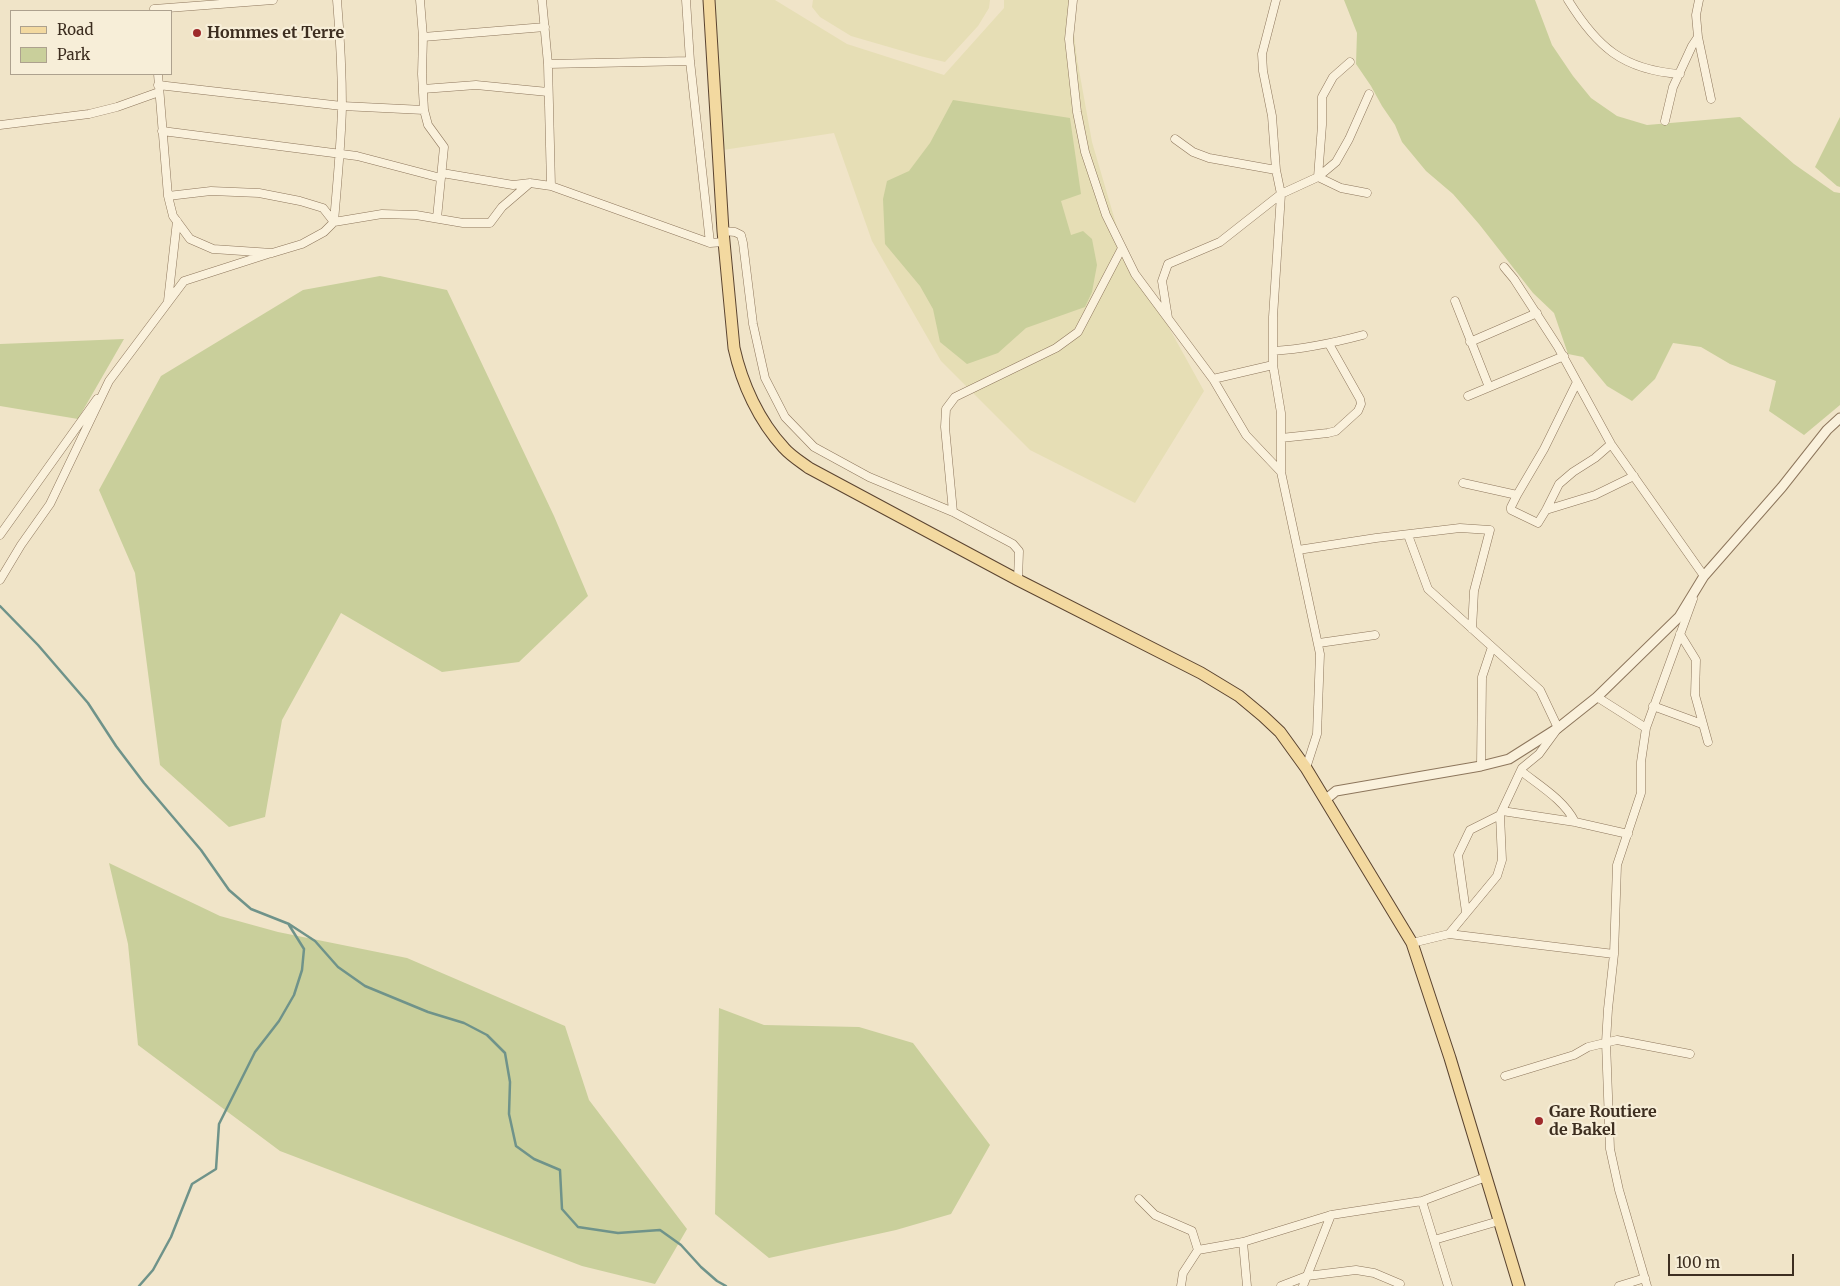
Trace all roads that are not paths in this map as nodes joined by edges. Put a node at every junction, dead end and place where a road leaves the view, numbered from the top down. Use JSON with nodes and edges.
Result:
{"nodes":[{"id":1,"x":153,"y":0,"type":"edge"},
{"id":2,"x":273,"y":0,"type":"edge"},
{"id":3,"x":336,"y":0,"type":"edge"},
{"id":4,"x":420,"y":0,"type":"edge"},
{"id":5,"x":542,"y":0,"type":"edge"},
{"id":6,"x":686,"y":0,"type":"edge"},
{"id":7,"x":709,"y":0,"type":"edge"},
{"id":8,"x":1073,"y":0,"type":"edge"},
{"id":9,"x":1276,"y":0,"type":"edge"},
{"id":10,"x":1568,"y":0,"type":"edge"},
{"id":11,"x":1699,"y":0,"type":"edge"},
{"id":12,"x":154,"y":10,"type":"edge"},
{"id":13,"x":545,"y":27,"type":"junction"},
{"id":14,"x":423,"y":37,"type":"junction"},
{"id":15,"x":1698,"y":38,"type":"junction"},
{"id":16,"x":690,"y":61,"type":"junction"},
{"id":17,"x":1350,"y":62,"type":"dead end"},
{"id":18,"x":548,"y":64,"type":"junction"},
{"id":19,"x":1680,"y":74,"type":"junction"},
{"id":20,"x":158,"y":75,"type":"edge"},
{"id":21,"x":159,"y":89,"type":"junction"},
{"id":22,"x":423,"y":89,"type":"junction"},
{"id":23,"x":548,"y":92,"type":"junction"},
{"id":24,"x":1369,"y":94,"type":"dead end"},
{"id":25,"x":1711,"y":99,"type":"dead end"},
{"id":26,"x":342,"y":106,"type":"junction"},
{"id":27,"x":424,"y":110,"type":"junction"},
{"id":28,"x":1665,"y":121,"type":"dead end"},
{"id":29,"x":0,"y":125,"type":"edge"},
{"id":30,"x":162,"y":131,"type":"junction"},
{"id":31,"x":1175,"y":139,"type":"dead end"},
{"id":32,"x":340,"y":154,"type":"junction"},
{"id":33,"x":1276,"y":170,"type":"junction"},
{"id":34,"x":442,"y":175,"type":"junction"},
{"id":35,"x":1318,"y":177,"type":"junction"},
{"id":36,"x":530,"y":183,"type":"junction"},
{"id":37,"x":551,"y":186,"type":"junction"},
{"id":38,"x":1367,"y":193,"type":"dead end"},
{"id":39,"x":1281,"y":194,"type":"junction"},
{"id":40,"x":168,"y":196,"type":"junction"},
{"id":41,"x":437,"y":218,"type":"junction"},
{"id":42,"x":177,"y":221,"type":"junction"},
{"id":43,"x":334,"y":222,"type":"junction"},
{"id":44,"x":723,"y":236,"type":"junction"},
{"id":45,"x":710,"y":243,"type":"junction"},
{"id":46,"x":1122,"y":248,"type":"junction"},
{"id":47,"x":272,"y":253,"type":"junction"},
{"id":48,"x":1504,"y":267,"type":"dead end"},
{"id":49,"x":1455,"y":301,"type":"dead end"},
{"id":50,"x":168,"y":303,"type":"junction"},
{"id":51,"x":1537,"y":313,"type":"junction"},
{"id":52,"x":1168,"y":320,"type":"junction"},
{"id":53,"x":1363,"y":336,"type":"dead end"},
{"id":54,"x":1470,"y":342,"type":"junction"},
{"id":55,"x":1329,"y":344,"type":"junction"},
{"id":56,"x":1273,"y":351,"type":"junction"},
{"id":57,"x":1564,"y":356,"type":"junction"},
{"id":58,"x":1273,"y":365,"type":"junction"},
{"id":59,"x":1214,"y":379,"type":"junction"},
{"id":60,"x":110,"y":381,"type":"junction"},
{"id":61,"x":1577,"y":382,"type":"junction"},
{"id":62,"x":1489,"y":387,"type":"junction"},
{"id":63,"x":1468,"y":396,"type":"dead end"},
{"id":64,"x":1840,"y":418,"type":"edge"},
{"id":65,"x":1281,"y":438,"type":"junction"},
{"id":66,"x":1611,"y":444,"type":"junction"},
{"id":67,"x":1281,"y":472,"type":"junction"},
{"id":68,"x":1634,"y":476,"type":"junction"},
{"id":69,"x":1463,"y":483,"type":"dead end"},
{"id":70,"x":1518,"y":495,"type":"junction"},
{"id":71,"x":1546,"y":510,"type":"junction"},
{"id":72,"x":953,"y":512,"type":"junction"},
{"id":73,"x":0,"y":535,"type":"edge"},
{"id":74,"x":1408,"y":536,"type":"junction"},
{"id":75,"x":1298,"y":550,"type":"junction"},
{"id":76,"x":1704,"y":576,"type":"junction"},
{"id":77,"x":0,"y":580,"type":"edge"},
{"id":78,"x":1018,"y":580,"type":"junction"},
{"id":79,"x":1698,"y":586,"type":"junction"},
{"id":80,"x":1472,"y":629,"type":"junction"},
{"id":81,"x":1680,"y":634,"type":"junction"},
{"id":82,"x":1375,"y":635,"type":"dead end"},
{"id":83,"x":1319,"y":643,"type":"junction"},
{"id":84,"x":1492,"y":647,"type":"junction"},
{"id":85,"x":1597,"y":697,"type":"junction"},
{"id":86,"x":1653,"y":706,"type":"junction"},
{"id":87,"x":1702,"y":724,"type":"junction"},
{"id":88,"x":1558,"y":728,"type":"junction"},
{"id":89,"x":1646,"y":728,"type":"junction"},
{"id":90,"x":1708,"y":742,"type":"dead end"},
{"id":91,"x":1481,"y":766,"type":"junction"},
{"id":92,"x":1306,"y":768,"type":"junction"},
{"id":93,"x":1521,"y":771,"type":"junction"},
{"id":94,"x":1325,"y":800,"type":"junction"},
{"id":95,"x":1501,"y":813,"type":"junction"},
{"id":96,"x":1575,"y":822,"type":"junction"},
{"id":97,"x":1628,"y":834,"type":"junction"},
{"id":98,"x":1466,"y":912,"type":"junction"},
{"id":99,"x":1449,"y":934,"type":"junction"},
{"id":100,"x":1412,"y":943,"type":"junction"},
{"id":101,"x":1614,"y":954,"type":"junction"},
{"id":102,"x":1606,"y":1042,"type":"junction"},
{"id":103,"x":1690,"y":1054,"type":"dead end"},
{"id":104,"x":1505,"y":1076,"type":"dead end"},
{"id":105,"x":1486,"y":1177,"type":"junction"},
{"id":106,"x":1139,"y":1199,"type":"dead end"},
{"id":107,"x":1422,"y":1201,"type":"junction"},
{"id":108,"x":1331,"y":1215,"type":"junction"},
{"id":109,"x":1500,"y":1221,"type":"junction"},
{"id":110,"x":1434,"y":1240,"type":"junction"},
{"id":111,"x":1242,"y":1242,"type":"junction"},
{"id":112,"x":1198,"y":1250,"type":"junction"},
{"id":113,"x":1307,"y":1276,"type":"junction"},
{"id":114,"x":1645,"y":1278,"type":"junction"},
{"id":115,"x":1400,"y":1284,"type":"dead end"},
{"id":116,"x":1181,"y":1286,"type":"edge"},
{"id":117,"x":1247,"y":1286,"type":"edge"},
{"id":118,"x":1281,"y":1286,"type":"edge"},
{"id":119,"x":1303,"y":1286,"type":"edge"},
{"id":120,"x":1448,"y":1286,"type":"edge"},
{"id":121,"x":1519,"y":1286,"type":"edge"},
{"id":122,"x":1619,"y":1286,"type":"edge"},
{"id":123,"x":1647,"y":1286,"type":"edge"}],
"edges":[{"from":1,"to":12,"type":"street"},
{"from":2,"to":12,"type":"street"},
{"from":3,"to":26,"type":"street"},
{"from":4,"to":14,"type":"street"},
{"from":5,"to":13,"type":"street"},
{"from":6,"to":16,"type":"street"},
{"from":7,"to":44,"type":"main road"},
{"from":8,"to":46,"type":"street"},
{"from":9,"to":33,"type":"street"},
{"from":10,"to":19,"type":"street"},
{"from":11,"to":15,"type":"street"},
{"from":13,"to":14,"type":"street"},
{"from":13,"to":18,"type":"street"},
{"from":14,"to":22,"type":"street"},
{"from":15,"to":19,"type":"street"},
{"from":15,"to":25,"type":"street"},
{"from":16,"to":18,"type":"street"},
{"from":16,"to":45,"type":"street"},
{"from":17,"to":35,"type":"street"},
{"from":18,"to":23,"type":"street"},
{"from":19,"to":28,"type":"street"},
{"from":20,"to":21,"type":"street"},
{"from":21,"to":26,"type":"street"},
{"from":21,"to":29,"type":"street"},
{"from":21,"to":30,"type":"street"},
{"from":22,"to":23,"type":"street"},
{"from":22,"to":27,"type":"street"},
{"from":23,"to":37,"type":"street"},
{"from":24,"to":35,"type":"street"},
{"from":26,"to":27,"type":"street"},
{"from":26,"to":32,"type":"street"},
{"from":27,"to":34,"type":"street"},
{"from":30,"to":32,"type":"street"},
{"from":30,"to":40,"type":"street"},
{"from":31,"to":33,"type":"street"},
{"from":32,"to":34,"type":"street"},
{"from":32,"to":43,"type":"street"},
{"from":33,"to":39,"type":"street"},
{"from":34,"to":36,"type":"street"},
{"from":34,"to":41,"type":"street"},
{"from":35,"to":38,"type":"street"},
{"from":35,"to":39,"type":"street"},
{"from":36,"to":37,"type":"street"},
{"from":36,"to":41,"type":"street"},
{"from":37,"to":45,"type":"street"},
{"from":39,"to":52,"type":"street"},
{"from":39,"to":56,"type":"street"},
{"from":40,"to":42,"type":"street"},
{"from":40,"to":43,"type":"street"},
{"from":41,"to":43,"type":"street"},
{"from":42,"to":47,"type":"street"},
{"from":42,"to":50,"type":"street"},
{"from":43,"to":47,"type":"street"},
{"from":44,"to":45,"type":"street"},
{"from":44,"to":72,"type":"street"},
{"from":44,"to":78,"type":"main road"},
{"from":46,"to":52,"type":"street"},
{"from":46,"to":72,"type":"street"},
{"from":47,"to":50,"type":"street"},
{"from":48,"to":51,"type":"street"},
{"from":49,"to":54,"type":"street"},
{"from":50,"to":60,"type":"street"},
{"from":51,"to":54,"type":"street"},
{"from":51,"to":57,"type":"street"},
{"from":52,"to":59,"type":"street"},
{"from":53,"to":55,"type":"street"},
{"from":54,"to":62,"type":"street"},
{"from":55,"to":56,"type":"street"},
{"from":55,"to":65,"type":"street"},
{"from":56,"to":58,"type":"street"},
{"from":57,"to":61,"type":"street"},
{"from":57,"to":62,"type":"street"},
{"from":58,"to":59,"type":"street"},
{"from":58,"to":65,"type":"street"},
{"from":59,"to":67,"type":"street"},
{"from":60,"to":73,"type":"street"},
{"from":60,"to":77,"type":"street"},
{"from":61,"to":66,"type":"street"},
{"from":61,"to":70,"type":"street"},
{"from":62,"to":63,"type":"street"},
{"from":64,"to":76,"type":"street"},
{"from":65,"to":67,"type":"street"},
{"from":66,"to":68,"type":"street"},
{"from":66,"to":71,"type":"street"},
{"from":67,"to":75,"type":"street"},
{"from":68,"to":71,"type":"street"},
{"from":68,"to":76,"type":"street"},
{"from":69,"to":70,"type":"street"},
{"from":70,"to":71,"type":"street"},
{"from":72,"to":78,"type":"street"},
{"from":74,"to":75,"type":"street"},
{"from":74,"to":80,"type":"street"},
{"from":74,"to":80,"type":"street"},
{"from":75,"to":83,"type":"street"},
{"from":76,"to":79,"type":"street"},
{"from":78,"to":92,"type":"main road"},
{"from":79,"to":81,"type":"street"},
{"from":79,"to":85,"type":"street"},
{"from":80,"to":84,"type":"street"},
{"from":81,"to":86,"type":"street"},
{"from":81,"to":87,"type":"street"},
{"from":82,"to":83,"type":"street"},
{"from":83,"to":92,"type":"street"},
{"from":84,"to":88,"type":"street"},
{"from":84,"to":91,"type":"street"},
{"from":85,"to":88,"type":"street"},
{"from":85,"to":89,"type":"street"},
{"from":86,"to":87,"type":"street"},
{"from":86,"to":89,"type":"street"},
{"from":87,"to":90,"type":"street"},
{"from":88,"to":91,"type":"street"},
{"from":88,"to":93,"type":"street"},
{"from":89,"to":97,"type":"street"},
{"from":91,"to":94,"type":"street"},
{"from":92,"to":94,"type":"main road"},
{"from":93,"to":95,"type":"street"},
{"from":93,"to":96,"type":"street"},
{"from":94,"to":100,"type":"main road"},
{"from":95,"to":96,"type":"street"},
{"from":95,"to":98,"type":"street"},
{"from":95,"to":98,"type":"street"},
{"from":96,"to":97,"type":"street"},
{"from":97,"to":101,"type":"street"},
{"from":98,"to":99,"type":"street"},
{"from":99,"to":100,"type":"street"},
{"from":99,"to":101,"type":"street"},
{"from":100,"to":105,"type":"main road"},
{"from":101,"to":102,"type":"street"},
{"from":102,"to":103,"type":"street"},
{"from":102,"to":104,"type":"street"},
{"from":102,"to":114,"type":"street"},
{"from":105,"to":107,"type":"street"},
{"from":105,"to":109,"type":"main road"},
{"from":106,"to":112,"type":"street"},
{"from":107,"to":108,"type":"street"},
{"from":107,"to":110,"type":"street"},
{"from":108,"to":111,"type":"street"},
{"from":108,"to":113,"type":"street"},
{"from":109,"to":110,"type":"street"},
{"from":109,"to":121,"type":"main road"},
{"from":110,"to":120,"type":"street"},
{"from":111,"to":112,"type":"street"},
{"from":111,"to":117,"type":"street"},
{"from":112,"to":116,"type":"street"},
{"from":113,"to":115,"type":"street"},
{"from":113,"to":118,"type":"street"},
{"from":113,"to":119,"type":"street"},
{"from":114,"to":122,"type":"street"},
{"from":114,"to":123,"type":"street"}]}
